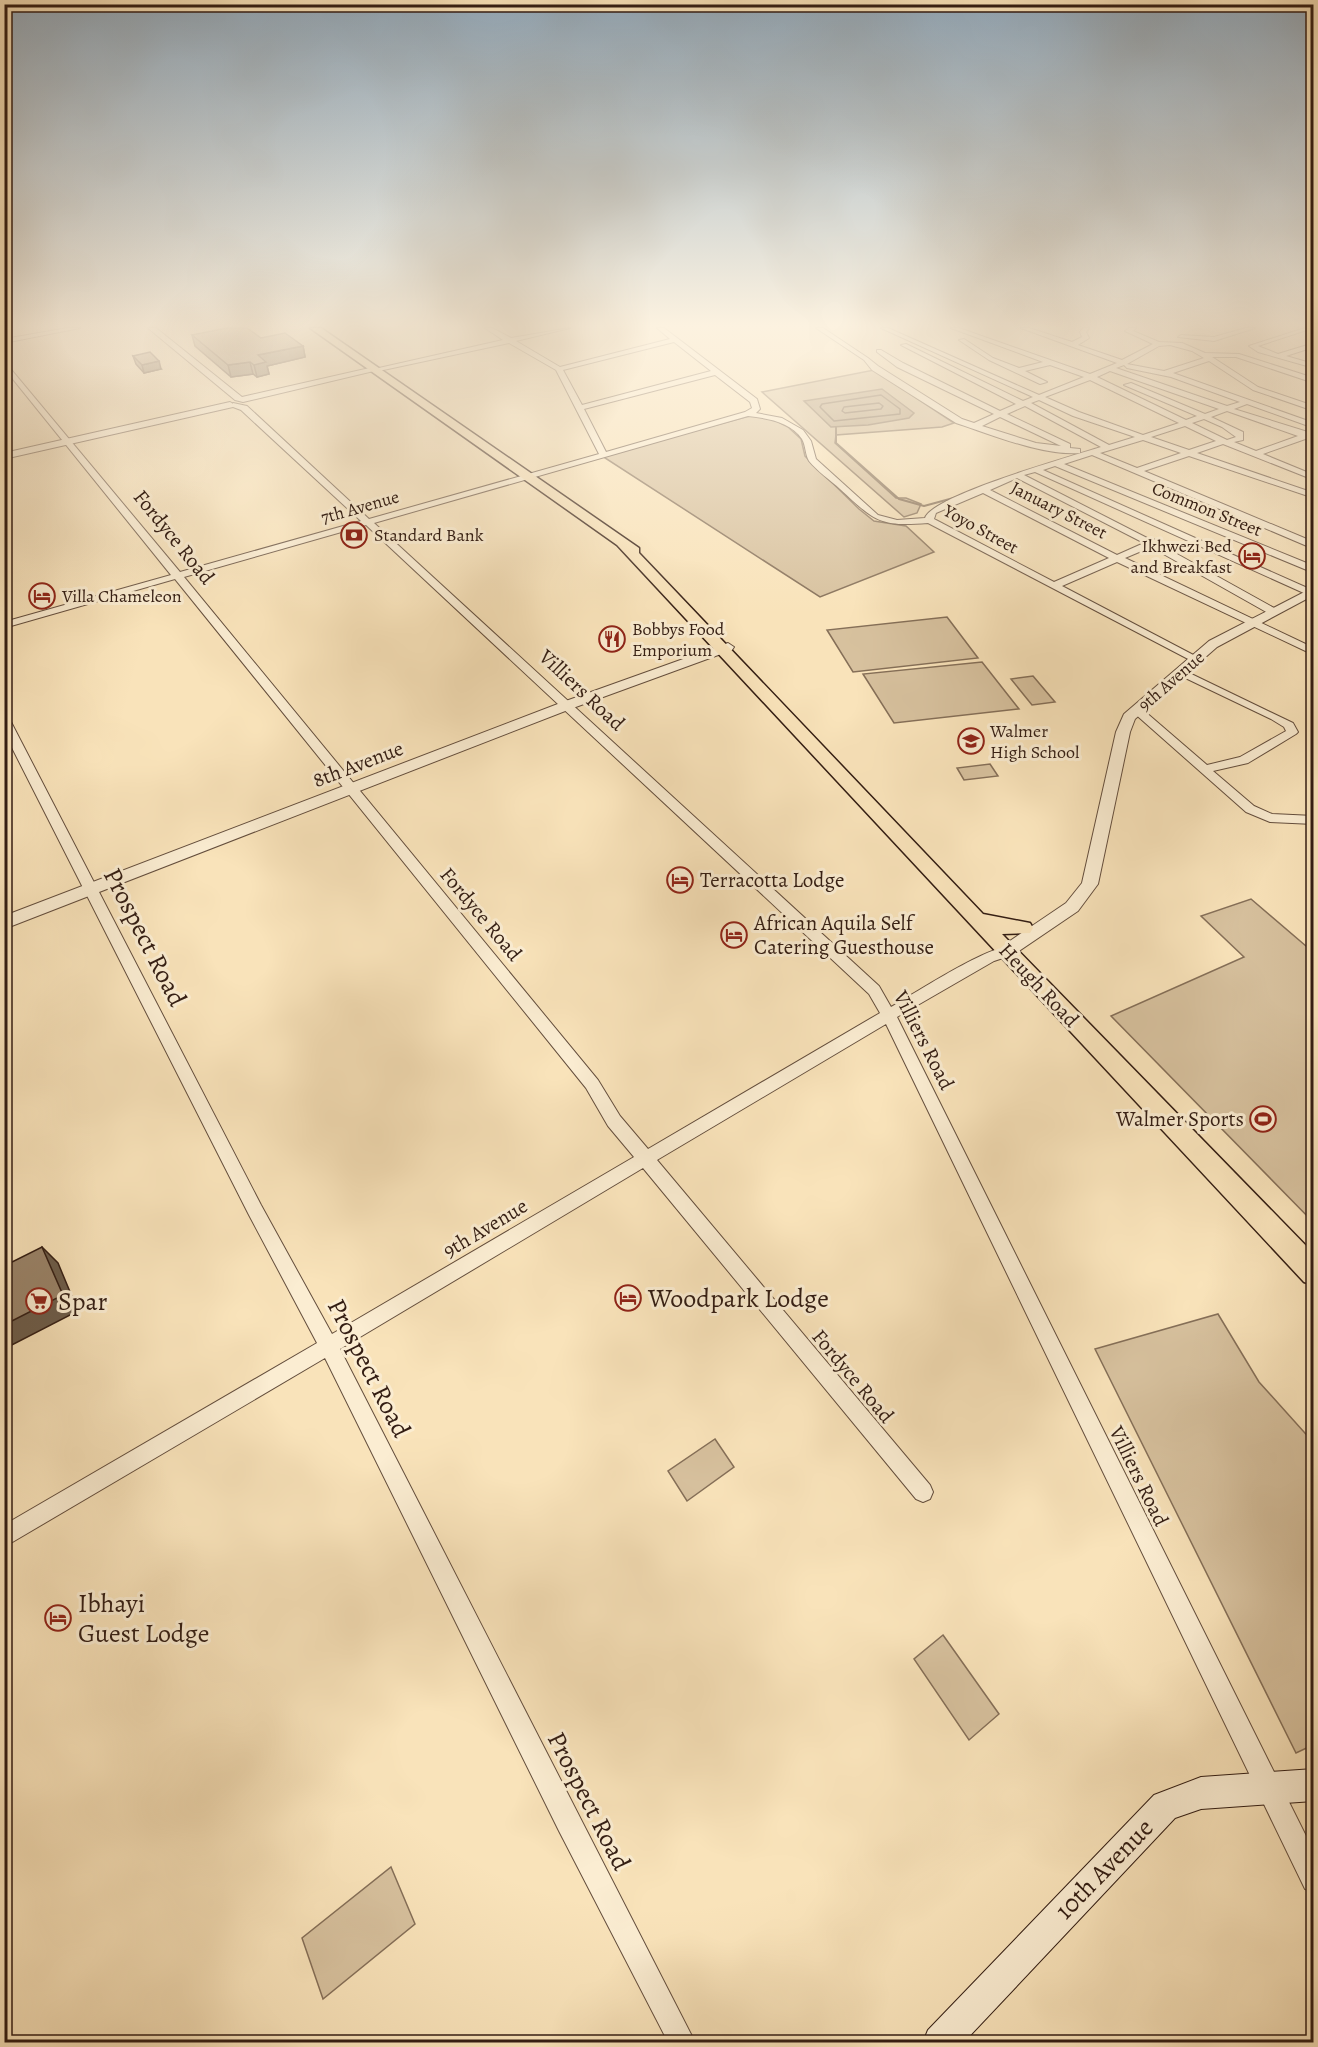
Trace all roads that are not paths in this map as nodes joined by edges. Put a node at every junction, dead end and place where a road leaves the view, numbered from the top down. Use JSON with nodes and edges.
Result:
{"nodes":[{"id":1,"x":54,"y":424,"type":"edge"},
{"id":2,"x":144,"y":424,"type":"edge"},
{"id":3,"x":260,"y":424,"type":"edge"},
{"id":4,"x":453,"y":424,"type":"edge"},
{"id":5,"x":588,"y":424,"type":"edge"},
{"id":6,"x":713,"y":424,"type":"edge"},
{"id":7,"x":784,"y":424,"type":"edge"},
{"id":8,"x":966,"y":424,"type":"edge"},
{"id":9,"x":979,"y":424,"type":"edge"},
{"id":10,"x":1022,"y":424,"type":"edge"},
{"id":11,"x":1063,"y":424,"type":"edge"},
{"id":12,"x":1102,"y":424,"type":"edge"},
{"id":13,"x":1183,"y":424,"type":"edge"},
{"id":14,"x":1186,"y":424,"type":"edge"},
{"id":15,"x":1218,"y":424,"type":"edge"},
{"id":16,"x":1276,"y":424,"type":"edge"},
{"id":17,"x":973,"y":427,"type":"junction"},
{"id":18,"x":1309,"y":434,"type":"edge"},
{"id":19,"x":1141,"y":438,"type":"junction"},
{"id":20,"x":68,"y":441,"type":"junction"},
{"id":21,"x":1225,"y":442,"type":"junction"},
{"id":22,"x":1107,"y":447,"type":"junction"},
{"id":23,"x":1085,"y":452,"type":"junction"},
{"id":24,"x":603,"y":454,"type":"junction"},
{"id":25,"x":1191,"y":454,"type":"junction"},
{"id":26,"x":1256,"y":454,"type":"junction"},
{"id":27,"x":4,"y":456,"type":"edge"},
{"id":28,"x":1055,"y":462,"type":"junction"},
{"id":29,"x":1034,"y":469,"type":"junction"},
{"id":30,"x":1137,"y":471,"type":"junction"},
{"id":31,"x":529,"y":475,"type":"junction"},
{"id":32,"x":1017,"y":475,"type":"junction"},
{"id":33,"x":1312,"y":476,"type":"edge"},
{"id":34,"x":982,"y":489,"type":"junction"},
{"id":35,"x":1314,"y":496,"type":"edge"},
{"id":36,"x":1222,"y":508,"type":"junction"},
{"id":37,"x":930,"y":520,"type":"junction"},
{"id":38,"x":368,"y":522,"type":"junction"},
{"id":39,"x":1197,"y":524,"type":"junction"},
{"id":40,"x":1175,"y":534,"type":"junction"},
{"id":41,"x":1151,"y":543,"type":"junction"},
{"id":42,"x":1314,"y":546,"type":"edge"},
{"id":43,"x":1118,"y":559,"type":"junction"},
{"id":44,"x":1314,"y":570,"type":"edge"},
{"id":45,"x":177,"y":576,"type":"junction"},
{"id":46,"x":1053,"y":586,"type":"junction"},
{"id":47,"x":1311,"y":591,"type":"edge"},
{"id":48,"x":1272,"y":611,"type":"junction"},
{"id":49,"x":1250,"y":624,"type":"junction"},
{"id":50,"x":4,"y":625,"type":"edge"},
{"id":51,"x":724,"y":648,"type":"junction"},
{"id":52,"x":1314,"y":652,"type":"edge"},
{"id":53,"x":1196,"y":659,"type":"junction"},
{"id":54,"x":1181,"y":672,"type":"junction"},
{"id":55,"x":568,"y":705,"type":"junction"},
{"id":56,"x":1138,"y":711,"type":"junction"},
{"id":57,"x":4,"y":720,"type":"edge"},
{"id":58,"x":1205,"y":769,"type":"junction"},
{"id":59,"x":352,"y":789,"type":"junction"},
{"id":60,"x":1314,"y":820,"type":"edge"},
{"id":61,"x":1095,"y":865,"type":"junction"},
{"id":62,"x":92,"y":890,"type":"junction"},
{"id":63,"x":978,"y":920,"type":"junction"},
{"id":64,"x":4,"y":923,"type":"edge"},
{"id":65,"x":1023,"y":928,"type":"junction"},
{"id":66,"x":998,"y":950,"type":"junction"},
{"id":67,"x":889,"y":1015,"type":"junction"},
{"id":68,"x":645,"y":1160,"type":"junction"},
{"id":69,"x":1314,"y":1273,"type":"edge"},
{"id":70,"x":329,"y":1347,"type":"junction"},
{"id":71,"x":923,"y":1492,"type":"dead end"},
{"id":72,"x":4,"y":1537,"type":"edge"},
{"id":73,"x":1314,"y":1785,"type":"edge"},
{"id":74,"x":1269,"y":1789,"type":"junction"},
{"id":75,"x":1314,"y":1880,"type":"edge"},
{"id":76,"x":682,"y":2043,"type":"edge"},
{"id":77,"x":940,"y":2043,"type":"edge"}],
"edges":[{"from":1,"to":20,"type":"street","name":"Fordyce Road"},
{"from":2,"to":20,"type":"street"},
{"from":3,"to":38,"type":"street","name":"Villiers Road"},
{"from":4,"to":31,"type":"main road","name":"Heugh Road"},
{"from":5,"to":24,"type":"street"},
{"from":6,"to":24,"type":"street","name":"7th Avenue"},
{"from":7,"to":37,"type":"street"},
{"from":8,"to":17,"type":"street"},
{"from":9,"to":17,"type":"street"},
{"from":10,"to":23,"type":"street"},
{"from":11,"to":22,"type":"street"},
{"from":12,"to":19,"type":"street"},
{"from":13,"to":19,"type":"street","name":"Yoyo Street"},
{"from":14,"to":21,"type":"street"},
{"from":15,"to":21,"type":"street"},
{"from":16,"to":18,"type":"street"},
{"from":17,"to":23,"type":"street"},
{"from":18,"to":26,"type":"street"},
{"from":19,"to":22,"type":"street","name":"Yoyo Street"},
{"from":19,"to":25,"type":"street"},
{"from":20,"to":27,"type":"street"},
{"from":20,"to":45,"type":"street","name":"Fordyce Road"},
{"from":21,"to":25,"type":"street"},
{"from":21,"to":26,"type":"street"},
{"from":22,"to":23,"type":"street","name":"Yoyo Street"},
{"from":23,"to":28,"type":"street","name":"Yoyo Street"},
{"from":23,"to":30,"type":"street"},
{"from":24,"to":31,"type":"street","name":"7th Avenue"},
{"from":25,"to":30,"type":"street"},
{"from":25,"to":35,"type":"street"},
{"from":26,"to":33,"type":"street"},
{"from":28,"to":29,"type":"street","name":"Yoyo Street"},
{"from":28,"to":39,"type":"street","name":"Common Street"},
{"from":29,"to":32,"type":"street","name":"Yoyo Street"},
{"from":29,"to":40,"type":"street"},
{"from":30,"to":36,"type":"street"},
{"from":31,"to":38,"type":"street","name":"7th Avenue"},
{"from":31,"to":51,"type":"main road","name":"Heugh Road"},
{"from":32,"to":34,"type":"street","name":"Yoyo Street"},
{"from":32,"to":41,"type":"street"},
{"from":34,"to":37,"type":"street","name":"Yoyo Street"},
{"from":34,"to":43,"type":"street","name":"January Street"},
{"from":36,"to":39,"type":"street"},
{"from":36,"to":42,"type":"street"},
{"from":37,"to":46,"type":"street","name":"Yoyo Street"},
{"from":38,"to":45,"type":"street","name":"7th Avenue"},
{"from":38,"to":55,"type":"street","name":"Villiers Road"},
{"from":39,"to":40,"type":"street"},
{"from":39,"to":44,"type":"street","name":"Common Street"},
{"from":40,"to":41,"type":"street"},
{"from":40,"to":47,"type":"street"},
{"from":41,"to":43,"type":"street"},
{"from":41,"to":48,"type":"street"},
{"from":43,"to":46,"type":"street"},
{"from":43,"to":49,"type":"street","name":"January Street"},
{"from":45,"to":50,"type":"street","name":"7th Avenue"},
{"from":45,"to":59,"type":"street","name":"Fordyce Road"},
{"from":46,"to":53,"type":"street","name":"Yoyo Street"},
{"from":47,"to":48,"type":"street","name":"9th Avenue"},
{"from":48,"to":49,"type":"street","name":"9th Avenue"},
{"from":49,"to":52,"type":"street","name":"January Street"},
{"from":49,"to":53,"type":"street","name":"9th Avenue"},
{"from":51,"to":55,"type":"street","name":"8th Avenue"},
{"from":51,"to":63,"type":"main road","name":"Heugh Road"},
{"from":53,"to":54,"type":"street","name":"9th Avenue"},
{"from":54,"to":56,"type":"street","name":"9th Avenue"},
{"from":54,"to":58,"type":"street"},
{"from":55,"to":59,"type":"street","name":"8th Avenue"},
{"from":55,"to":67,"type":"street","name":"Villiers Road"},
{"from":56,"to":58,"type":"street"},
{"from":56,"to":61,"type":"street","name":"9th Avenue"},
{"from":57,"to":62,"type":"street","name":"Prospect Road"},
{"from":58,"to":60,"type":"street"},
{"from":59,"to":62,"type":"street","name":"8th Avenue"},
{"from":59,"to":68,"type":"street","name":"Fordyce Road"},
{"from":61,"to":65,"type":"street","name":"9th Avenue"},
{"from":61,"to":66,"type":"street","name":"9th Avenue"},
{"from":62,"to":64,"type":"street","name":"8th Avenue"},
{"from":62,"to":70,"type":"street","name":"Prospect Road"},
{"from":63,"to":65,"type":"main road"},
{"from":63,"to":66,"type":"main road","name":"Heugh Road"},
{"from":65,"to":66,"type":"street","name":"9th Avenue"},
{"from":66,"to":67,"type":"street","name":"9th Avenue"},
{"from":66,"to":69,"type":"main road","name":"Heugh Road"},
{"from":67,"to":68,"type":"street","name":"9th Avenue"},
{"from":67,"to":74,"type":"street","name":"Villiers Road"},
{"from":68,"to":70,"type":"street","name":"9th Avenue"},
{"from":68,"to":71,"type":"street","name":"Fordyce Road"},
{"from":70,"to":72,"type":"street","name":"9th Avenue"},
{"from":70,"to":76,"type":"street","name":"Prospect Road"},
{"from":73,"to":74,"type":"main road","name":"10th Avenue"},
{"from":74,"to":75,"type":"street","name":"Villiers Road"},
{"from":74,"to":77,"type":"main road","name":"10th Avenue"}]}
